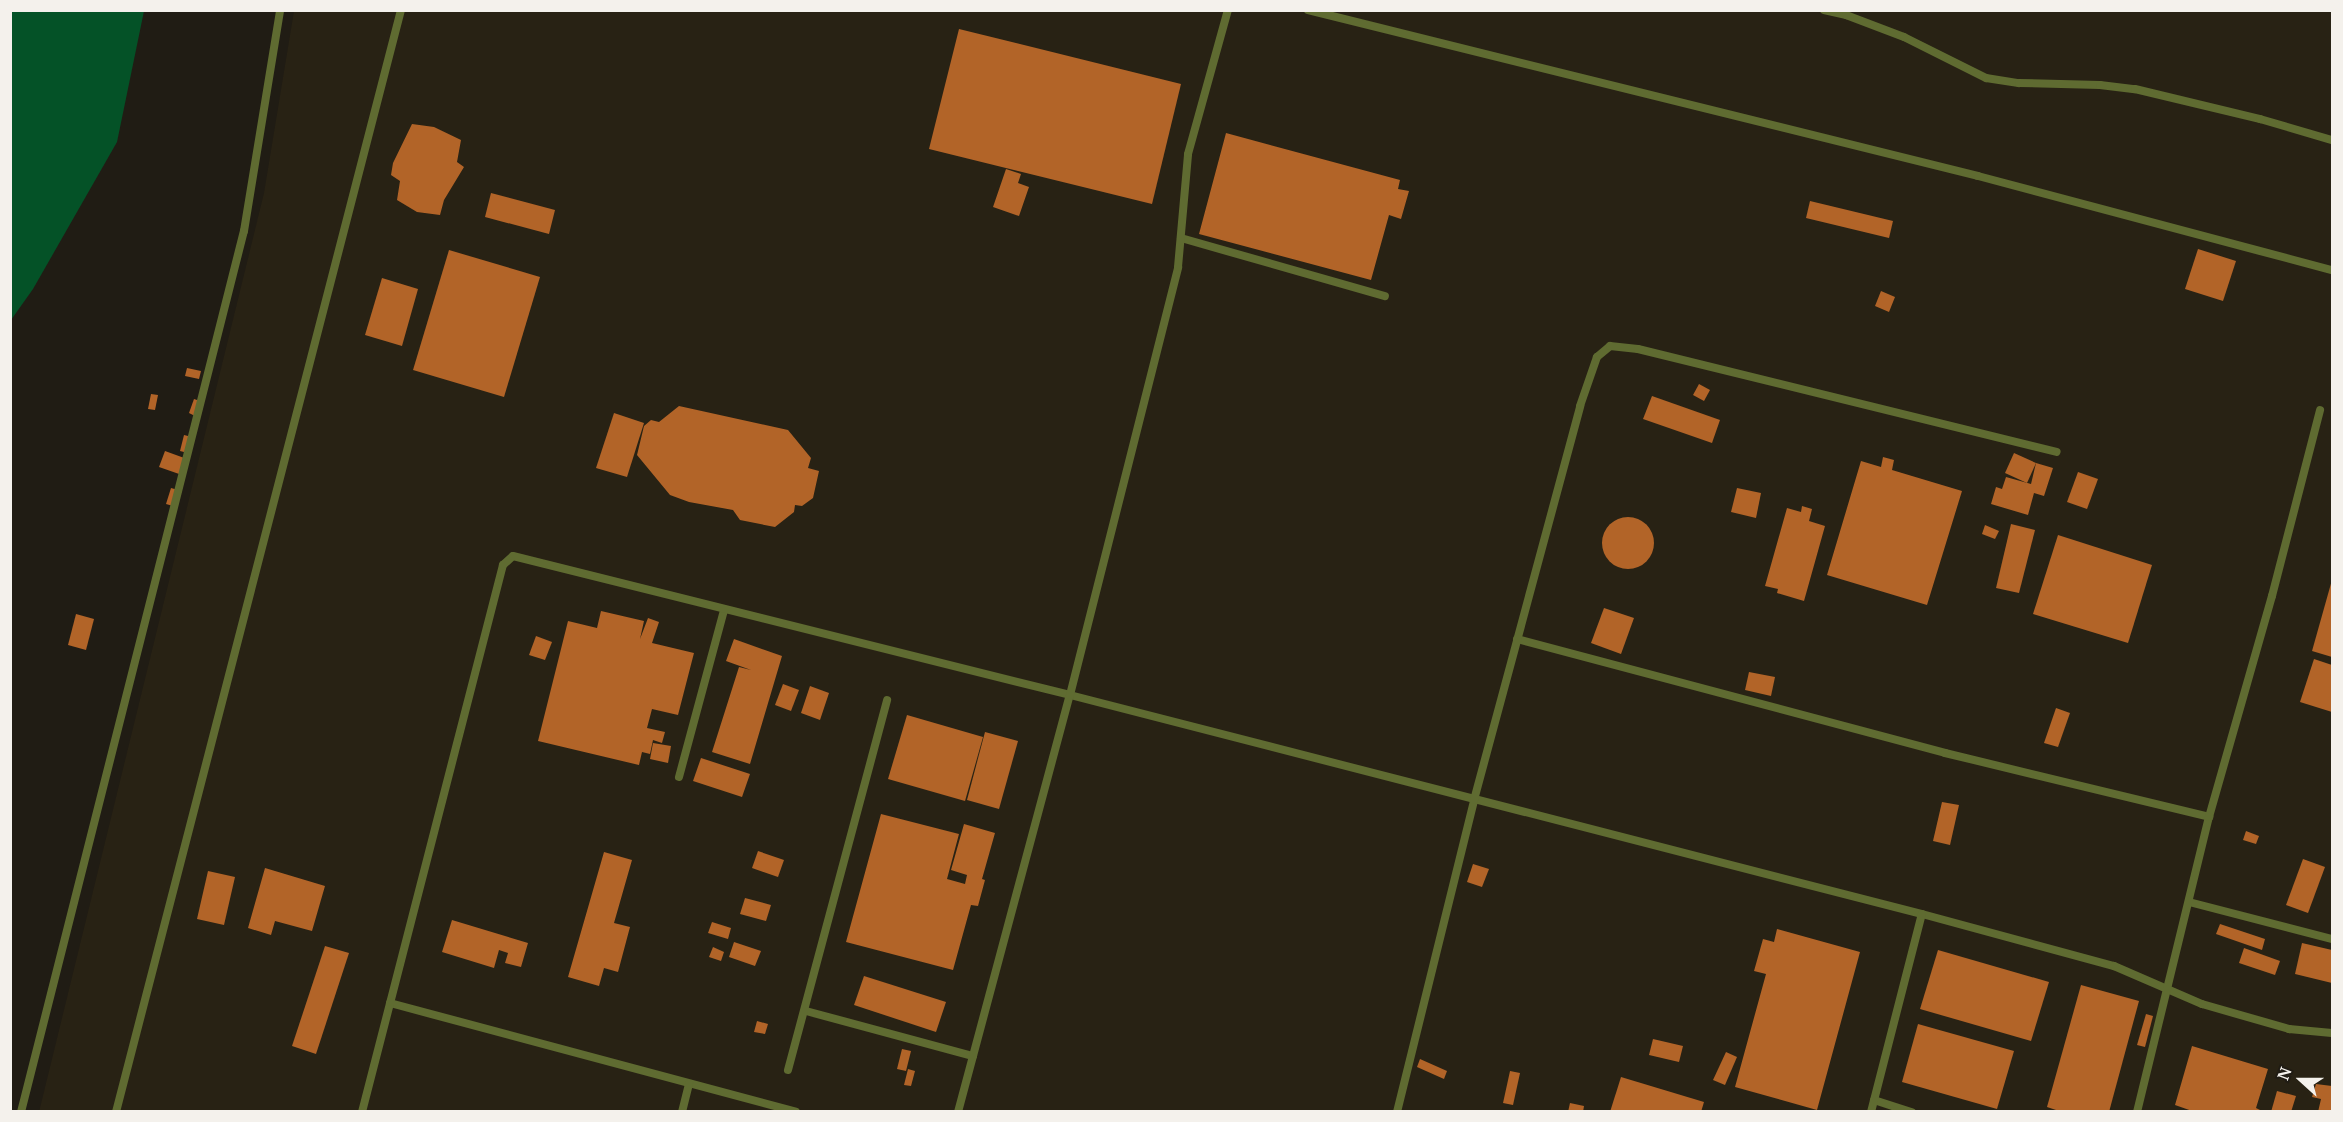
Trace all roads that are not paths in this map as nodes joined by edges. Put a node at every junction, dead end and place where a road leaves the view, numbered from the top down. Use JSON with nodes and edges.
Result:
{"nodes":[{"id":1,"x":280,"y":10,"type":"edge"},
{"id":2,"x":402,"y":10,"type":"edge"},
{"id":3,"x":1228,"y":10,"type":"edge"},
{"id":4,"x":1308,"y":10,"type":"edge"},
{"id":5,"x":1824,"y":10,"type":"edge"},
{"id":6,"x":2332,"y":140,"type":"edge"},
{"id":7,"x":1181,"y":238,"type":"junction"},
{"id":8,"x":2332,"y":270,"type":"edge"},
{"id":9,"x":1385,"y":296,"type":"dead end"},
{"id":10,"x":2320,"y":410,"type":"dead end"},
{"id":11,"x":2057,"y":452,"type":"dead end"},
{"id":12,"x":724,"y":610,"type":"junction"},
{"id":13,"x":1517,"y":639,"type":"junction"},
{"id":14,"x":1070,"y":695,"type":"junction"},
{"id":15,"x":887,"y":700,"type":"dead end"},
{"id":16,"x":679,"y":777,"type":"dead end"},
{"id":17,"x":1474,"y":800,"type":"junction"},
{"id":18,"x":2209,"y":817,"type":"junction"},
{"id":19,"x":2189,"y":902,"type":"junction"},
{"id":20,"x":1922,"y":914,"type":"junction"},
{"id":21,"x":2332,"y":939,"type":"edge"},
{"id":22,"x":2168,"y":988,"type":"junction"},
{"id":23,"x":390,"y":1003,"type":"junction"},
{"id":24,"x":806,"y":1011,"type":"junction"},
{"id":25,"x":2332,"y":1033,"type":"edge"},
{"id":26,"x":973,"y":1056,"type":"junction"},
{"id":27,"x":788,"y":1070,"type":"dead end"},
{"id":28,"x":690,"y":1084,"type":"junction"},
{"id":29,"x":1874,"y":1100,"type":"junction"},
{"id":30,"x":21,"y":1112,"type":"edge"},
{"id":31,"x":116,"y":1112,"type":"edge"},
{"id":32,"x":362,"y":1112,"type":"edge"},
{"id":33,"x":682,"y":1112,"type":"edge"},
{"id":34,"x":796,"y":1112,"type":"edge"},
{"id":35,"x":958,"y":1112,"type":"edge"},
{"id":36,"x":1397,"y":1112,"type":"edge"},
{"id":37,"x":1871,"y":1112,"type":"edge"},
{"id":38,"x":1912,"y":1112,"type":"edge"},
{"id":39,"x":2137,"y":1112,"type":"edge"}],
"edges":[{"from":1,"to":30,"type":"lane"},
{"from":2,"to":31,"type":"lane"},
{"from":3,"to":7,"type":"lane"},
{"from":4,"to":8,"type":"lane"},
{"from":5,"to":6,"type":"lane"},
{"from":7,"to":9,"type":"lane"},
{"from":7,"to":14,"type":"lane"},
{"from":10,"to":18,"type":"lane"},
{"from":11,"to":13,"type":"lane"},
{"from":12,"to":14,"type":"lane"},
{"from":12,"to":16,"type":"lane"},
{"from":12,"to":23,"type":"lane"},
{"from":13,"to":17,"type":"lane"},
{"from":13,"to":18,"type":"lane"},
{"from":14,"to":17,"type":"lane"},
{"from":14,"to":26,"type":"lane"},
{"from":15,"to":24,"type":"lane"},
{"from":17,"to":20,"type":"lane"},
{"from":17,"to":36,"type":"lane"},
{"from":18,"to":19,"type":"lane"},
{"from":19,"to":21,"type":"lane"},
{"from":19,"to":22,"type":"lane"},
{"from":20,"to":22,"type":"lane"},
{"from":20,"to":29,"type":"lane"},
{"from":22,"to":25,"type":"lane"},
{"from":22,"to":39,"type":"lane"},
{"from":23,"to":28,"type":"lane"},
{"from":23,"to":32,"type":"lane"},
{"from":24,"to":26,"type":"lane"},
{"from":24,"to":27,"type":"lane"},
{"from":26,"to":35,"type":"lane"},
{"from":28,"to":33,"type":"lane"},
{"from":28,"to":34,"type":"lane"},
{"from":29,"to":37,"type":"lane"},
{"from":29,"to":38,"type":"lane"}]}
